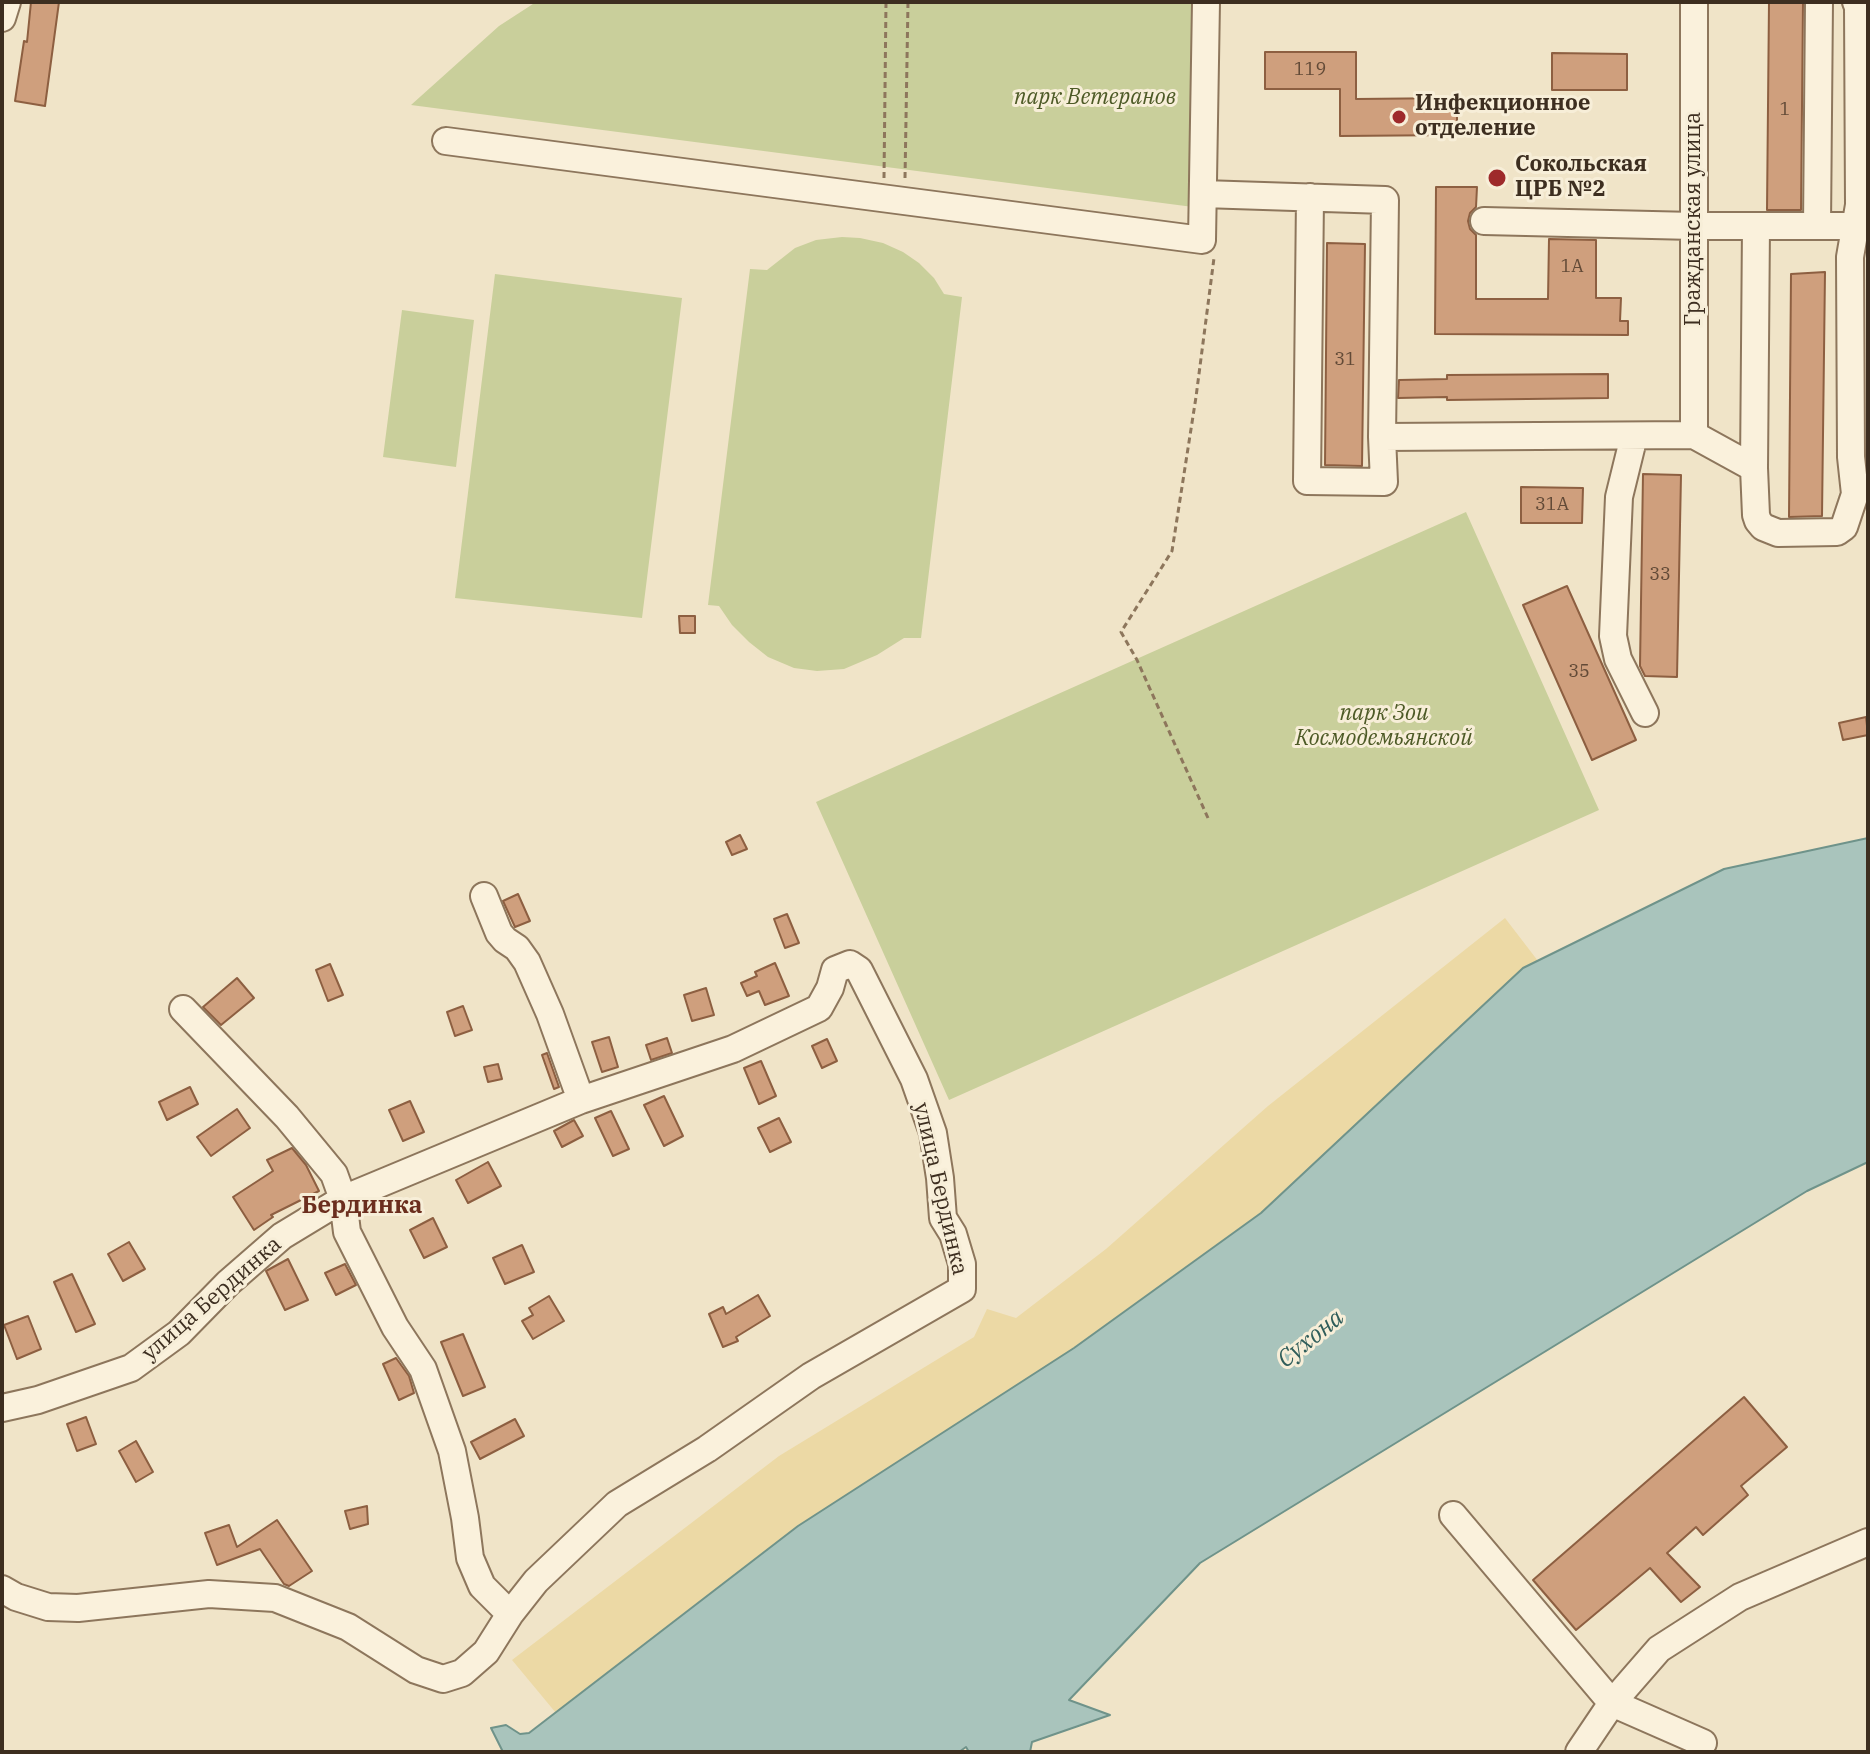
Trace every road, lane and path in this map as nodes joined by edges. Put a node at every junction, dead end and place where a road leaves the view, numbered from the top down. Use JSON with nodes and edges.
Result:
{"nodes":[{"id":1,"x":7,"y":2,"type":"edge"},
{"id":2,"x":886,"y":2,"type":"edge"},
{"id":3,"x":908,"y":2,"type":"edge"},
{"id":4,"x":1206,"y":2,"type":"edge"},
{"id":5,"x":1694,"y":2,"type":"edge"},
{"id":6,"x":1819,"y":2,"type":"edge"},
{"id":7,"x":1856,"y":2,"type":"edge"},
{"id":8,"x":2,"y":18,"type":"edge"},
{"id":9,"x":446,"y":141,"type":"dead end"},
{"id":10,"x":1203,"y":194,"type":"junction"},
{"id":11,"x":1310,"y":197,"type":"junction"},
{"id":12,"x":894,"y":199,"type":"junction"},
{"id":13,"x":1484,"y":221,"type":"dead end"},
{"id":14,"x":1694,"y":226,"type":"junction"},
{"id":15,"x":1756,"y":226,"type":"junction"},
{"id":16,"x":1817,"y":226,"type":"junction"},
{"id":17,"x":1861,"y":226,"type":"edge"},
{"id":18,"x":1202,"y":240,"type":"junction"},
{"id":19,"x":1859,"y":398,"type":"edge"},
{"id":20,"x":1694,"y":435,"type":"junction"},
{"id":21,"x":1634,"y":436,"type":"junction"},
{"id":22,"x":1382,"y":437,"type":"junction"},
{"id":23,"x":1754,"y":468,"type":"junction"},
{"id":24,"x":1862,"y":494,"type":"edge"},
{"id":25,"x":1645,"y":713,"type":"dead end"},
{"id":26,"x":1208,"y":818,"type":"dead end"},
{"id":27,"x":484,"y":896,"type":"dead end"},
{"id":28,"x":183,"y":1009,"type":"dead end"},
{"id":29,"x":581,"y":1100,"type":"junction"},
{"id":30,"x":343,"y":1199,"type":"junction"},
{"id":31,"x":2,"y":1408,"type":"edge"},
{"id":32,"x":1453,"y":1515,"type":"dead end"},
{"id":33,"x":1868,"y":1542,"type":"edge"},
{"id":34,"x":2,"y":1589,"type":"edge"},
{"id":35,"x":510,"y":1614,"type":"junction"},
{"id":36,"x":1612,"y":1703,"type":"junction"},
{"id":37,"x":1703,"y":1743,"type":"dead end"},
{"id":38,"x":1579,"y":1752,"type":"edge"}],
"edges":[{"from":1,"to":8,"type":"street"},
{"from":2,"to":12,"type":"path"},
{"from":3,"to":12,"type":"path"},
{"from":4,"to":10,"type":"street"},
{"from":5,"to":14,"type":"street","name":"Гражданская улица"},
{"from":6,"to":16,"type":"street"},
{"from":7,"to":17,"type":"street"},
{"from":9,"to":12,"type":"street"},
{"from":10,"to":11,"type":"street"},
{"from":10,"to":18,"type":"street"},
{"from":11,"to":22,"type":"street"},
{"from":11,"to":22,"type":"street"},
{"from":12,"to":18,"type":"street"},
{"from":13,"to":14,"type":"street"},
{"from":14,"to":15,"type":"street"},
{"from":14,"to":20,"type":"street","name":"Гражданская улица"},
{"from":15,"to":16,"type":"street"},
{"from":15,"to":23,"type":"street"},
{"from":16,"to":17,"type":"street"},
{"from":17,"to":19,"type":"street"},
{"from":18,"to":26,"type":"path"},
{"from":19,"to":24,"type":"street"},
{"from":20,"to":21,"type":"street"},
{"from":20,"to":23,"type":"street"},
{"from":21,"to":22,"type":"street"},
{"from":21,"to":25,"type":"street"},
{"from":23,"to":24,"type":"street"},
{"from":27,"to":29,"type":"street"},
{"from":28,"to":30,"type":"street"},
{"from":29,"to":30,"type":"street","name":"улица Бердинка"},
{"from":29,"to":35,"type":"street","name":"улица Бердинка"},
{"from":30,"to":31,"type":"street","name":"улица Бердинка"},
{"from":30,"to":35,"type":"street"},
{"from":32,"to":36,"type":"street"},
{"from":33,"to":36,"type":"street"},
{"from":34,"to":35,"type":"street","name":"улица Бердинка"},
{"from":36,"to":37,"type":"street"},
{"from":36,"to":38,"type":"street"}]}
